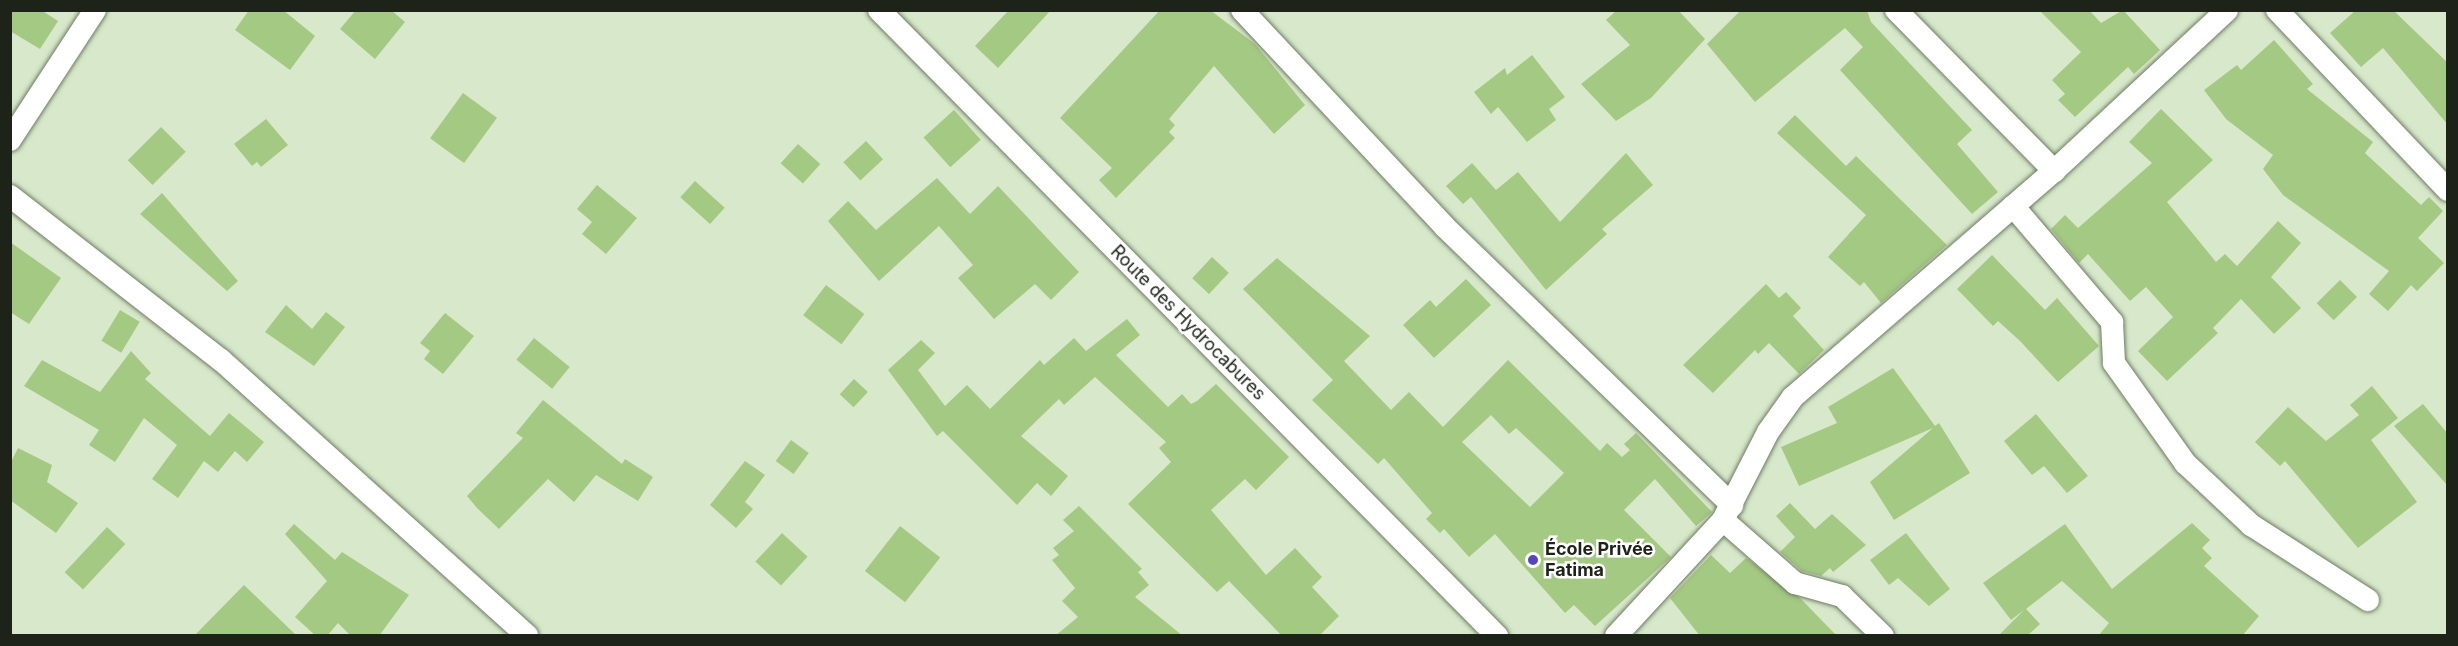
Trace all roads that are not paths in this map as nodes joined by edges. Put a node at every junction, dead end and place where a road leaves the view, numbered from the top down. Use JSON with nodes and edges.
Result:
{"nodes":[{"id":1,"x":95,"y":10,"type":"edge"},
{"id":2,"x":879,"y":10,"type":"edge"},
{"id":3,"x":1242,"y":10,"type":"edge"},
{"id":4,"x":1896,"y":10,"type":"edge"},
{"id":5,"x":2227,"y":10,"type":"edge"},
{"id":6,"x":2277,"y":10,"type":"edge"},
{"id":7,"x":10,"y":140,"type":"edge"},
{"id":8,"x":2054,"y":171,"type":"junction"},
{"id":9,"x":2448,"y":190,"type":"edge"},
{"id":10,"x":10,"y":196,"type":"edge"},
{"id":11,"x":2013,"y":206,"type":"junction"},
{"id":12,"x":1727,"y":512,"type":"junction"},
{"id":13,"x":2368,"y":600,"type":"dead end"},
{"id":14,"x":527,"y":636,"type":"edge"},
{"id":15,"x":1497,"y":636,"type":"edge"},
{"id":16,"x":1616,"y":636,"type":"edge"},
{"id":17,"x":1883,"y":636,"type":"edge"}],
"edges":[{"from":1,"to":7,"type":"street"},
{"from":2,"to":15,"type":"street","name":"Route des Hydrocabures"},
{"from":3,"to":12,"type":"street"},
{"from":4,"to":8,"type":"street"},
{"from":5,"to":8,"type":"street"},
{"from":6,"to":9,"type":"street"},
{"from":8,"to":11,"type":"street"},
{"from":10,"to":14,"type":"street"},
{"from":11,"to":12,"type":"street"},
{"from":11,"to":13,"type":"street"},
{"from":12,"to":16,"type":"street"},
{"from":12,"to":17,"type":"street"}]}
